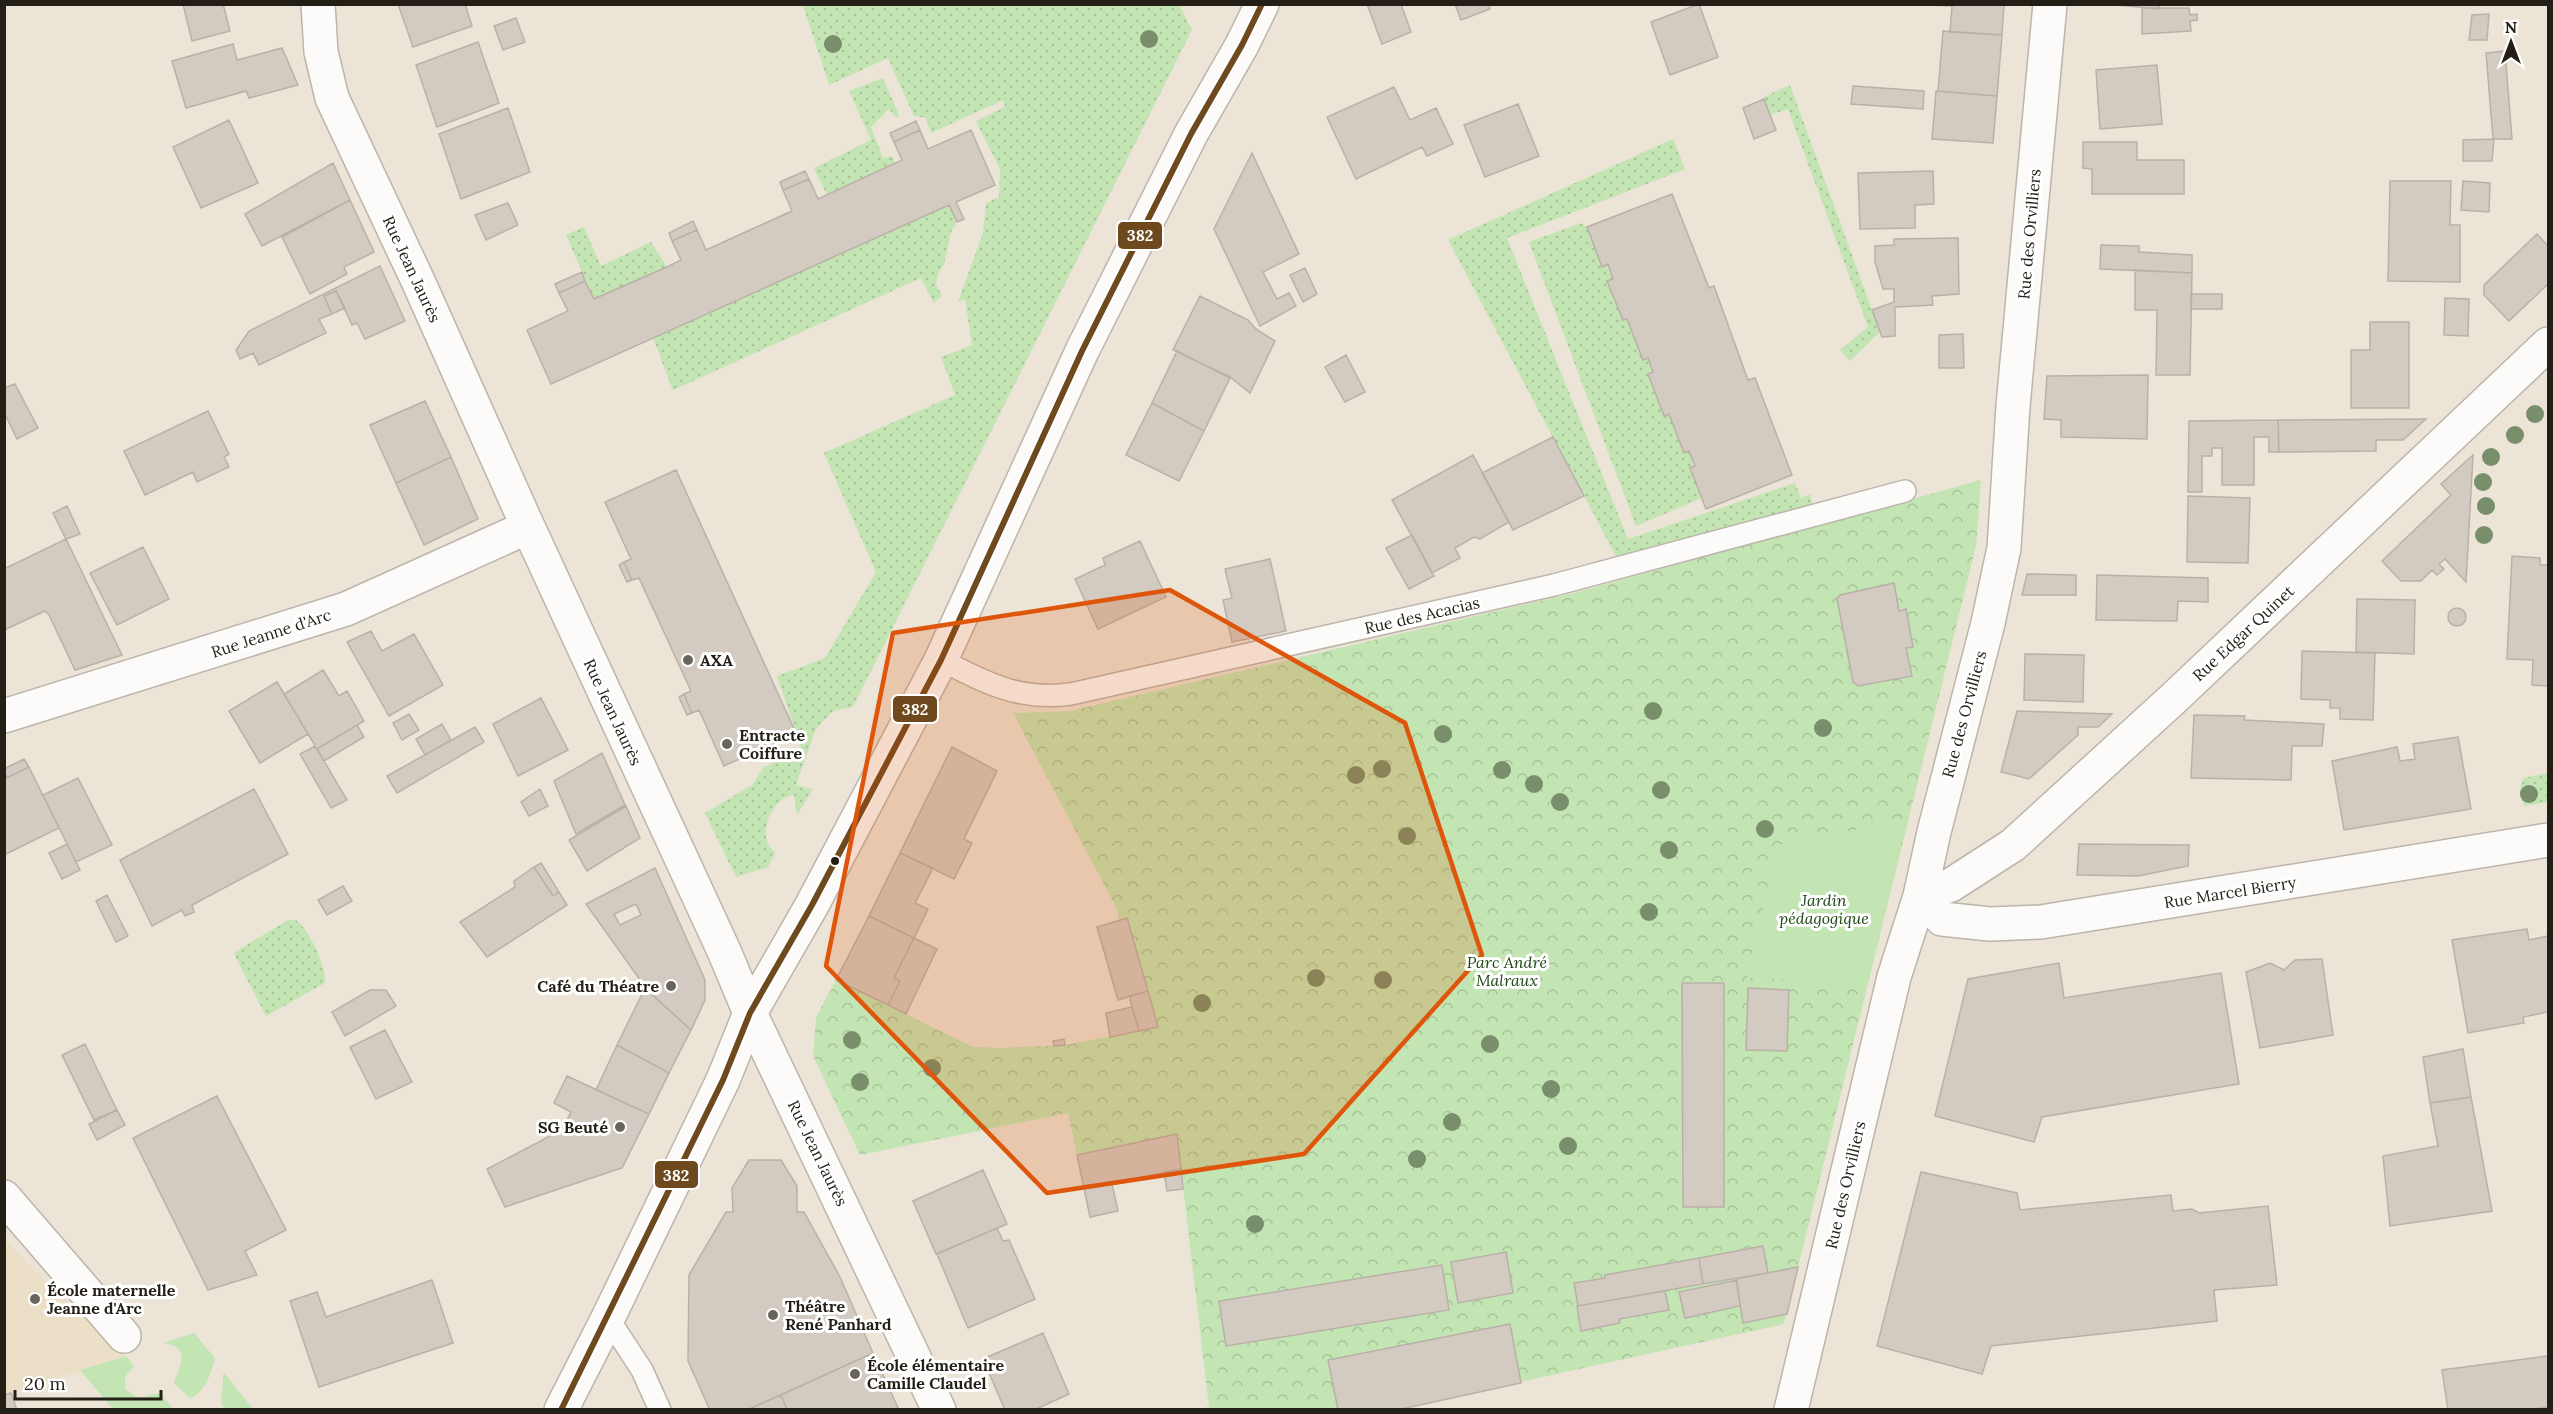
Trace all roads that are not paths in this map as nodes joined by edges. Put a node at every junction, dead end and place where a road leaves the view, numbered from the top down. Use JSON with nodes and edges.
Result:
{"nodes":[{"id":1,"x":318,"y":4,"type":"edge"},
{"id":2,"x":1262,"y":4,"type":"edge"},
{"id":3,"x":2050,"y":4,"type":"edge"},
{"id":4,"x":2548,"y":344,"type":"edge"},
{"id":5,"x":1905,"y":491,"type":"dead end"},
{"id":6,"x":528,"y":527,"type":"junction"},
{"id":7,"x":940,"y":660,"type":"junction"},
{"id":8,"x":4,"y":716,"type":"edge"},
{"id":9,"x":2548,"y":840,"type":"edge"},
{"id":10,"x":1920,"y":897,"type":"junction"},
{"id":11,"x":750,"y":1013,"type":"junction"},
{"id":12,"x":4,"y":1197,"type":"edge"},
{"id":13,"x":608,"y":1318,"type":"junction"},
{"id":14,"x":123,"y":1336,"type":"dead end"},
{"id":15,"x":561,"y":1410,"type":"edge"},
{"id":16,"x":660,"y":1410,"type":"edge"},
{"id":17,"x":939,"y":1410,"type":"edge"},
{"id":18,"x":1791,"y":1410,"type":"edge"}],
"edges":[{"from":1,"to":6,"type":"street","name":"Rue Jean Jaurès"},
{"from":2,"to":7,"type":"street"},
{"from":3,"to":10,"type":"street","name":"Rue des Orvilliers"},
{"from":4,"to":10,"type":"street","name":"Rue Edgar Quinet"},
{"from":5,"to":7,"type":"lane","name":"Rue des Acacias"},
{"from":6,"to":8,"type":"street","name":"Rue Jeanne d'Arc"},
{"from":6,"to":11,"type":"street","name":"Rue Jean Jaurès"},
{"from":7,"to":11,"type":"street"},
{"from":9,"to":10,"type":"street","name":"Rue Marcel Bierry"},
{"from":10,"to":18,"type":"street","name":"Rue des Orvilliers"},
{"from":11,"to":13,"type":"street"},
{"from":11,"to":17,"type":"street","name":"Rue Jean Jaurès"},
{"from":12,"to":14,"type":"street"},
{"from":13,"to":15,"type":"street"},
{"from":13,"to":16,"type":"lane"}]}
